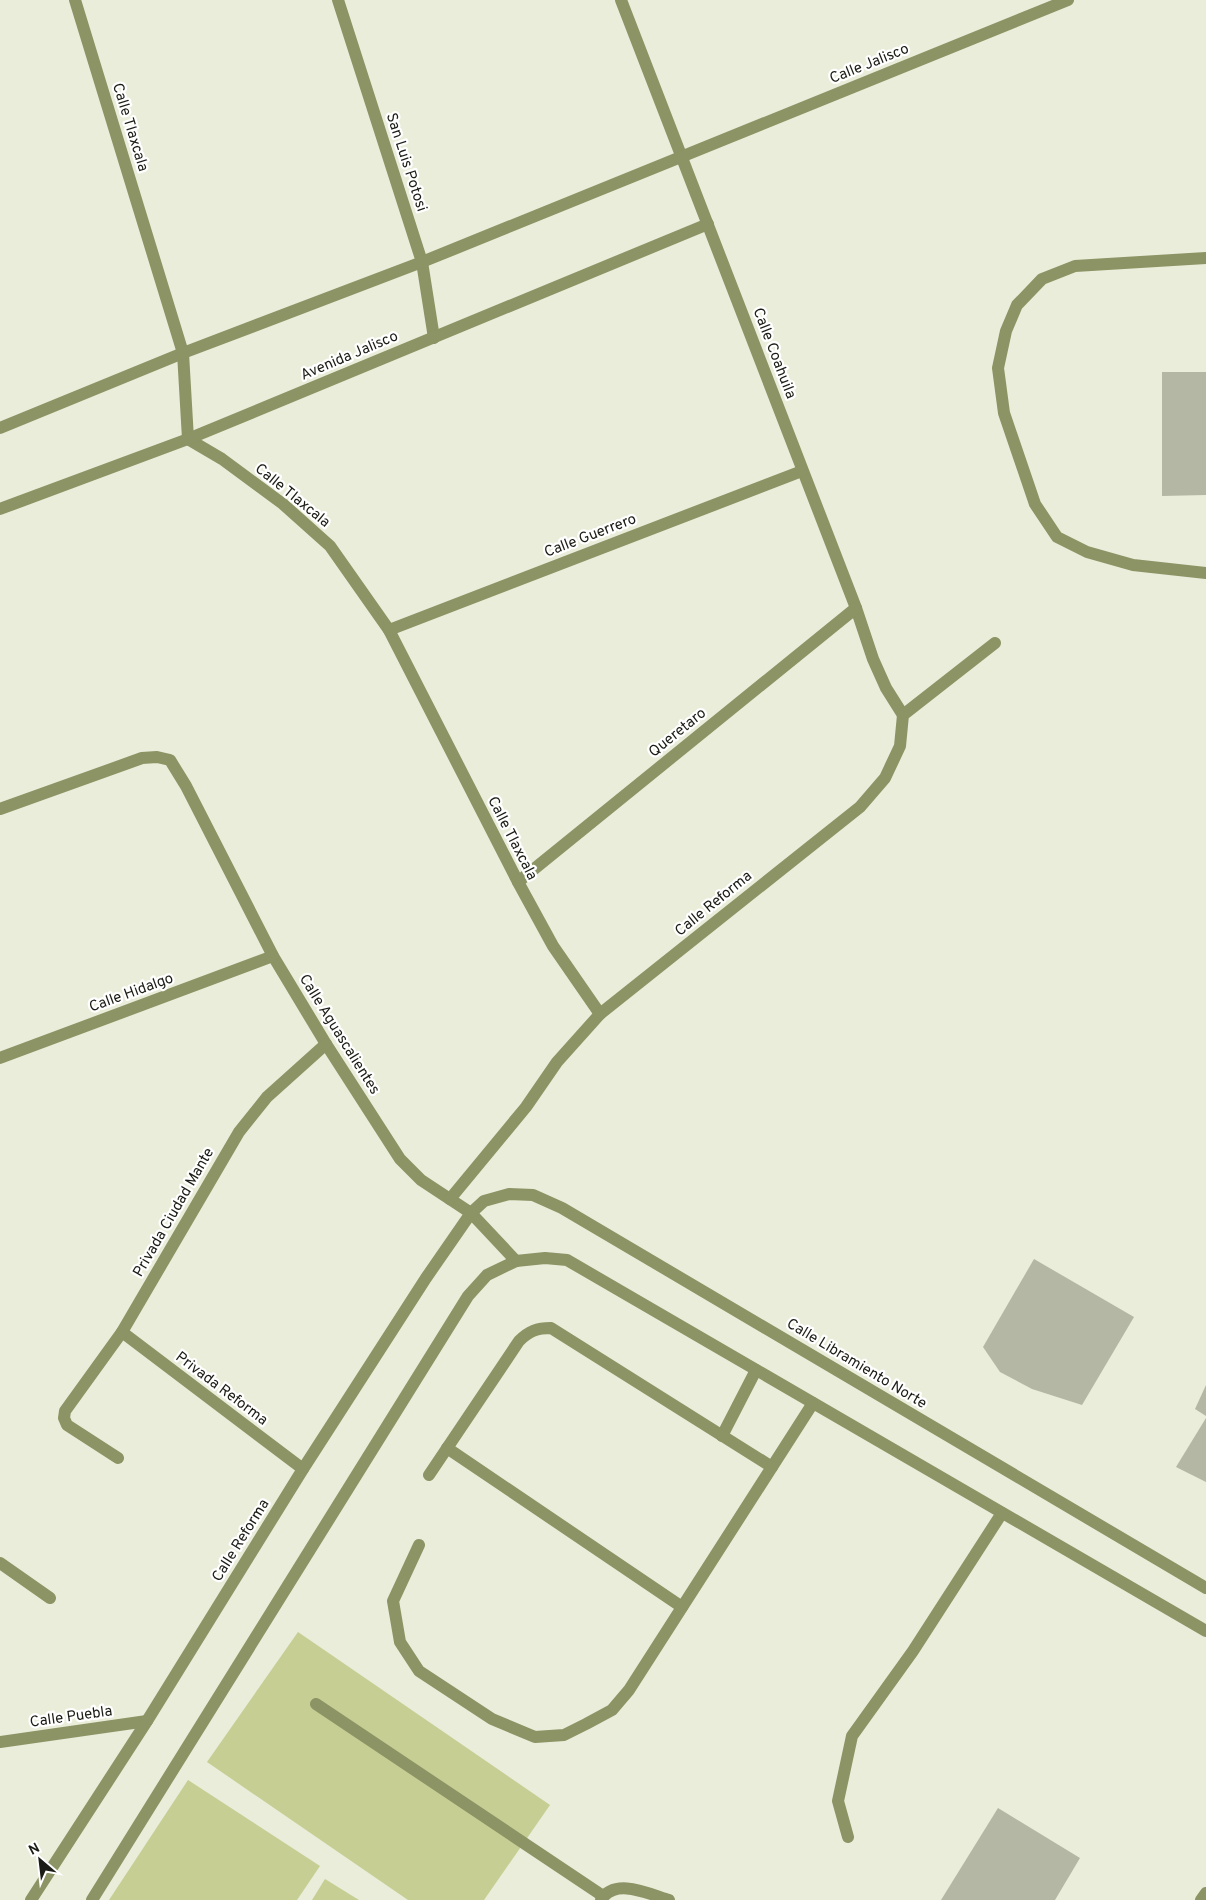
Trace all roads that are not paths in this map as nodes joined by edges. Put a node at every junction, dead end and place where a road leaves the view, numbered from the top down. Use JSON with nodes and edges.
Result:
{"nodes":[{"id":1,"x":75,"y":0,"type":"edge"},
{"id":2,"x":338,"y":0,"type":"edge"},
{"id":3,"x":621,"y":0,"type":"edge"},
{"id":4,"x":1068,"y":0,"type":"edge"},
{"id":5,"x":681,"y":156,"type":"junction"},
{"id":6,"x":708,"y":224,"type":"junction"},
{"id":7,"x":1206,"y":258,"type":"edge"},
{"id":8,"x":422,"y":262,"type":"junction"},
{"id":9,"x":434,"y":338,"type":"junction"},
{"id":10,"x":183,"y":353,"type":"junction"},
{"id":11,"x":0,"y":428,"type":"edge"},
{"id":12,"x":188,"y":439,"type":"junction"},
{"id":13,"x":802,"y":471,"type":"junction"},
{"id":14,"x":0,"y":509,"type":"edge"},
{"id":15,"x":1206,"y":573,"type":"edge"},
{"id":16,"x":856,"y":608,"type":"junction"},
{"id":17,"x":389,"y":630,"type":"junction"},
{"id":18,"x":995,"y":643,"type":"dead end"},
{"id":19,"x":903,"y":715,"type":"junction"},
{"id":20,"x":0,"y":809,"type":"edge"},
{"id":21,"x":518,"y":882,"type":"junction"},
{"id":22,"x":273,"y":956,"type":"junction"},
{"id":23,"x":600,"y":1014,"type":"junction"},
{"id":24,"x":326,"y":1044,"type":"junction"},
{"id":25,"x":0,"y":1058,"type":"edge"},
{"id":26,"x":450,"y":1199,"type":"junction"},
{"id":27,"x":484,"y":1202,"type":"joint"},
{"id":28,"x":471,"y":1213,"type":"junction"},
{"id":29,"x":516,"y":1261,"type":"junction"},
{"id":30,"x":122,"y":1332,"type":"junction"},
{"id":31,"x":756,"y":1370,"type":"junction"},
{"id":32,"x":813,"y":1403,"type":"junction"},
{"id":33,"x":722,"y":1436,"type":"junction"},
{"id":34,"x":447,"y":1448,"type":"junction"},
{"id":35,"x":118,"y":1458,"type":"dead end"},
{"id":36,"x":772,"y":1467,"type":"junction"},
{"id":37,"x":303,"y":1469,"type":"junction"},
{"id":38,"x":429,"y":1475,"type":"dead end"},
{"id":39,"x":1002,"y":1513,"type":"junction"},
{"id":40,"x":419,"y":1545,"type":"dead end"},
{"id":41,"x":0,"y":1563,"type":"edge"},
{"id":42,"x":1206,"y":1588,"type":"edge"},
{"id":43,"x":50,"y":1598,"type":"dead end"},
{"id":44,"x":682,"y":1607,"type":"junction"},
{"id":45,"x":1206,"y":1631,"type":"edge"},
{"id":46,"x":316,"y":1704,"type":"dead end"},
{"id":47,"x":147,"y":1721,"type":"junction"},
{"id":48,"x":0,"y":1742,"type":"edge"},
{"id":49,"x":848,"y":1836,"type":"dead end"},
{"id":50,"x":1206,"y":1892,"type":"edge"},
{"id":51,"x":602,"y":1898,"type":"edge"},
{"id":52,"x":31,"y":1900,"type":"edge"},
{"id":53,"x":92,"y":1900,"type":"edge"},
{"id":54,"x":669,"y":1900,"type":"edge"},
{"id":55,"x":1201,"y":1900,"type":"edge"}],
"edges":[{"from":1,"to":10,"type":"street","name":"Calle Tlaxcala"},
{"from":2,"to":8,"type":"street","name":"San Luis Potosi"},
{"from":3,"to":5,"type":"street","name":"Calle Coahuila"},
{"from":4,"to":5,"type":"street","name":"Calle Jalisco"},
{"from":5,"to":6,"type":"street","name":"Calle Coahuila"},
{"from":5,"to":8,"type":"street"},
{"from":6,"to":9,"type":"street","name":"Avenida Jalisco"},
{"from":6,"to":13,"type":"street","name":"Calle Coahuila"},
{"from":7,"to":15,"type":"street"},
{"from":8,"to":9,"type":"street","name":"San Luis Potosi"},
{"from":8,"to":10,"type":"street"},
{"from":9,"to":12,"type":"street","name":"Avenida Jalisco"},
{"from":10,"to":11,"type":"street"},
{"from":10,"to":12,"type":"street","name":"Calle Tlaxcala"},
{"from":12,"to":14,"type":"street","name":"Avenida Jalisco"},
{"from":12,"to":17,"type":"street","name":"Calle Tlaxcala"},
{"from":13,"to":16,"type":"street","name":"Calle Coahuila"},
{"from":13,"to":17,"type":"street","name":"Calle Guerrero"},
{"from":16,"to":19,"type":"street","name":"Calle Coahuila"},
{"from":16,"to":21,"type":"street","name":"Queretaro"},
{"from":17,"to":21,"type":"street","name":"Calle Tlaxcala"},
{"from":18,"to":19,"type":"street"},
{"from":19,"to":23,"type":"street","name":"Calle Reforma"},
{"from":20,"to":22,"type":"street","name":"Calle Aguascalientes"},
{"from":21,"to":23,"type":"street","name":"Calle Tlaxcala"},
{"from":22,"to":24,"type":"street","name":"Calle Aguascalientes"},
{"from":22,"to":25,"type":"street","name":"Calle Hidalgo"},
{"from":23,"to":26,"type":"street","name":"Calle Reforma"},
{"from":24,"to":26,"type":"street","name":"Calle Aguascalientes"},
{"from":24,"to":30,"type":"street","name":"Privada Ciudad Mante"},
{"from":26,"to":28,"type":"street","name":"Calle Aguascalientes"},
{"from":27,"to":28,"type":"street","name":"Calle Reforma"},
{"from":27,"to":42,"type":"street","name":"Calle Libramiento Norte"},
{"from":28,"to":29,"type":"street","name":"Calle Aguascalientes"},
{"from":28,"to":37,"type":"street","name":"Calle Reforma"},
{"from":29,"to":31,"type":"street"},
{"from":29,"to":53,"type":"street"},
{"from":30,"to":35,"type":"street","name":"Privada Ciudad Mante"},
{"from":30,"to":37,"type":"street","name":"Privada Reforma"},
{"from":31,"to":32,"type":"street"},
{"from":31,"to":33,"type":"street"},
{"from":32,"to":36,"type":"street"},
{"from":32,"to":39,"type":"street"},
{"from":33,"to":34,"type":"street"},
{"from":33,"to":36,"type":"street"},
{"from":34,"to":38,"type":"street"},
{"from":34,"to":44,"type":"street"},
{"from":36,"to":44,"type":"street"},
{"from":37,"to":47,"type":"street","name":"Calle Reforma"},
{"from":39,"to":45,"type":"street"},
{"from":39,"to":49,"type":"street"},
{"from":40,"to":44,"type":"street"},
{"from":41,"to":43,"type":"street"},
{"from":46,"to":51,"type":"street"},
{"from":47,"to":48,"type":"street","name":"Calle Puebla"},
{"from":47,"to":52,"type":"street","name":"Calle Reforma"},
{"from":50,"to":55,"type":"street"},
{"from":51,"to":54,"type":"street"}]}
